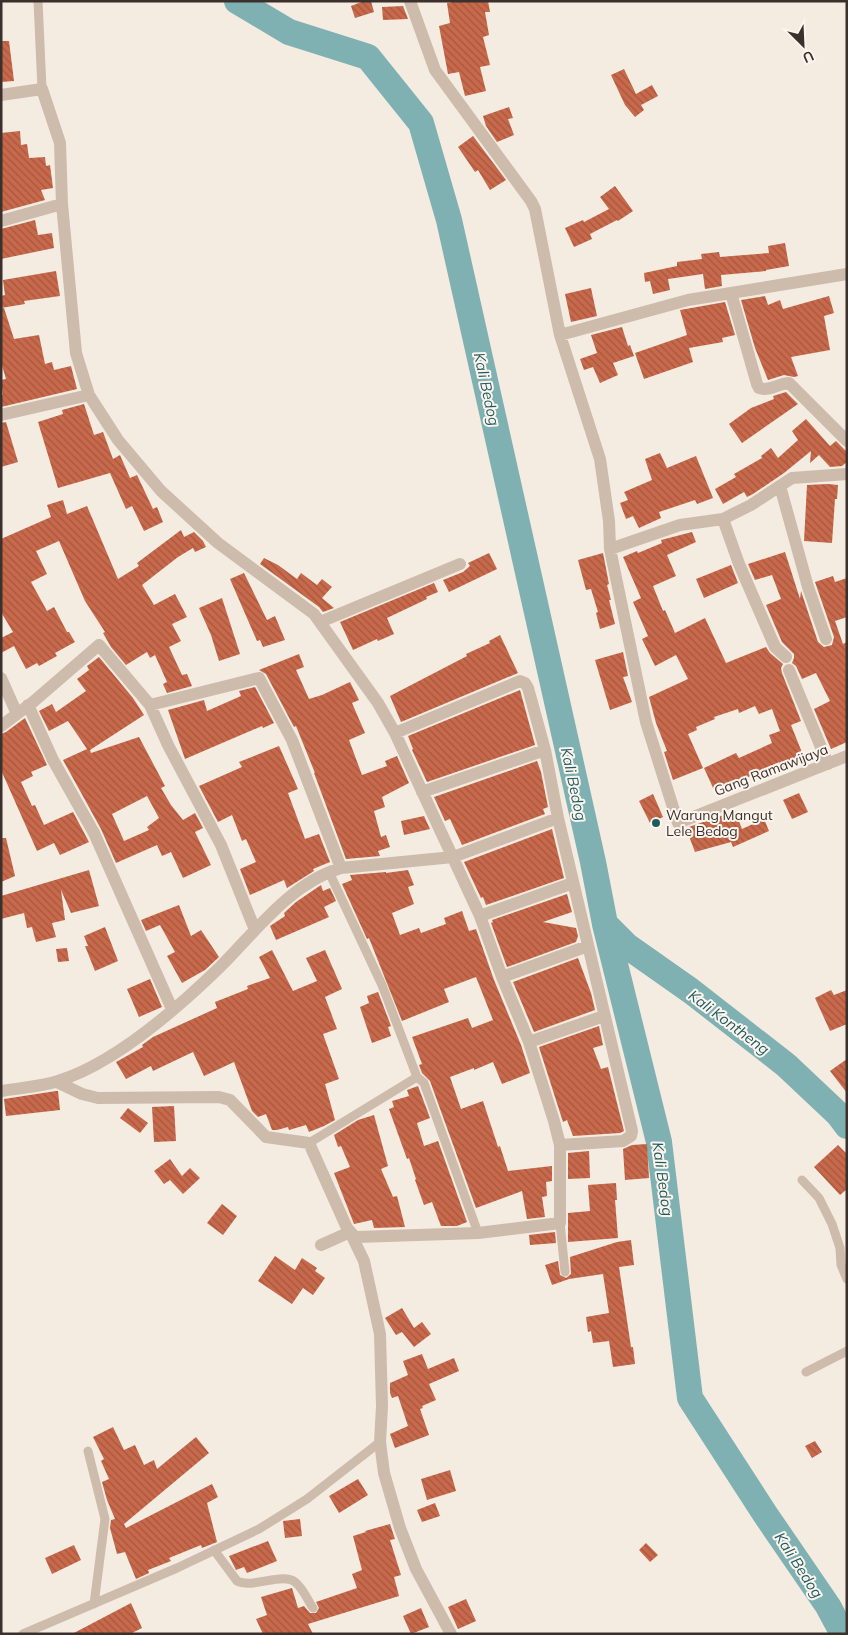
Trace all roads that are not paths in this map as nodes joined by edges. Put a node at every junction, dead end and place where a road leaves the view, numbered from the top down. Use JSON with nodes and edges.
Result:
{"nodes":[{"id":1,"x":38,"y":1,"type":"edge"},
{"id":2,"x":410,"y":1,"type":"edge"},
{"id":3,"x":42,"y":89,"type":"junction"},
{"id":4,"x":1,"y":95,"type":"edge"},
{"id":5,"x":62,"y":204,"type":"junction"},
{"id":6,"x":1,"y":221,"type":"edge"},
{"id":7,"x":847,"y":274,"type":"edge"},
{"id":8,"x":732,"y":293,"type":"junction"},
{"id":9,"x":560,"y":334,"type":"junction"},
{"id":10,"x":89,"y":395,"type":"junction"},
{"id":11,"x":1,"y":415,"type":"edge"},
{"id":12,"x":847,"y":441,"type":"edge"},
{"id":13,"x":847,"y":474,"type":"edge"},
{"id":14,"x":780,"y":486,"type":"junction"},
{"id":15,"x":723,"y":519,"type":"junction"},
{"id":16,"x":610,"y":549,"type":"junction"},
{"id":17,"x":460,"y":564,"type":"dead end"},
{"id":18,"x":320,"y":622,"type":"junction"},
{"id":19,"x":826,"y":639,"type":"dead end"},
{"id":20,"x":786,"y":657,"type":"dead end"},
{"id":21,"x":789,"y":670,"type":"dead end"},
{"id":22,"x":1,"y":678,"type":"edge"},
{"id":23,"x":28,"y":705,"type":"junction"},
{"id":24,"x":150,"y":705,"type":"junction"},
{"id":25,"x":17,"y":714,"type":"junction"},
{"id":26,"x":1,"y":726,"type":"edge"},
{"id":27,"x":395,"y":734,"type":"junction"},
{"id":28,"x":545,"y":750,"type":"junction"},
{"id":29,"x":847,"y":756,"type":"edge"},
{"id":30,"x":828,"y":764,"type":"junction"},
{"id":31,"x":422,"y":792,"type":"junction"},
{"id":32,"x":558,"y":818,"type":"junction"},
{"id":33,"x":453,"y":857,"type":"junction"},
{"id":34,"x":335,"y":870,"type":"junction"},
{"id":35,"x":573,"y":882,"type":"junction"},
{"id":36,"x":480,"y":916,"type":"junction"},
{"id":37,"x":255,"y":930,"type":"junction"},
{"id":38,"x":588,"y":946,"type":"junction"},
{"id":39,"x":502,"y":977,"type":"junction"},
{"id":40,"x":172,"y":1009,"type":"junction"},
{"id":41,"x":604,"y":1016,"type":"junction"},
{"id":42,"x":530,"y":1042,"type":"junction"},
{"id":43,"x":417,"y":1076,"type":"junction"},
{"id":44,"x":57,"y":1082,"type":"junction"},
{"id":45,"x":1,"y":1091,"type":"edge"},
{"id":46,"x":309,"y":1143,"type":"junction"},
{"id":47,"x":560,"y":1145,"type":"junction"},
{"id":48,"x":802,"y":1180,"type":"dead end"},
{"id":49,"x":560,"y":1223,"type":"junction"},
{"id":50,"x":350,"y":1232,"type":"junction"},
{"id":51,"x":478,"y":1233,"type":"junction"},
{"id":52,"x":321,"y":1245,"type":"dead end"},
{"id":53,"x":565,"y":1272,"type":"dead end"},
{"id":54,"x":847,"y":1279,"type":"edge"},
{"id":55,"x":847,"y":1351,"type":"edge"},
{"id":56,"x":806,"y":1372,"type":"dead end"},
{"id":57,"x":380,"y":1442,"type":"junction"},
{"id":58,"x":88,"y":1451,"type":"dead end"},
{"id":59,"x":214,"y":1550,"type":"junction"},
{"id":60,"x":94,"y":1604,"type":"junction"},
{"id":61,"x":313,"y":1608,"type":"dead end"},
{"id":62,"x":23,"y":1634,"type":"edge"},
{"id":63,"x":451,"y":1634,"type":"edge"}],
"edges":[{"from":1,"to":3,"type":"lane"},
{"from":2,"to":9,"type":"street"},
{"from":3,"to":4,"type":"street"},
{"from":3,"to":5,"type":"street"},
{"from":5,"to":6,"type":"street"},
{"from":5,"to":10,"type":"street"},
{"from":7,"to":8,"type":"street"},
{"from":8,"to":9,"type":"street"},
{"from":8,"to":12,"type":"street"},
{"from":9,"to":16,"type":"street"},
{"from":10,"to":11,"type":"street"},
{"from":10,"to":18,"type":"street"},
{"from":13,"to":14,"type":"street"},
{"from":14,"to":15,"type":"street"},
{"from":14,"to":19,"type":"street"},
{"from":15,"to":16,"type":"street"},
{"from":15,"to":20,"type":"street"},
{"from":16,"to":30,"type":"street","name":"Gang Ramawijaya"},
{"from":17,"to":18,"type":"street"},
{"from":18,"to":27,"type":"street"},
{"from":21,"to":30,"type":"street"},
{"from":22,"to":25,"type":"street"},
{"from":23,"to":24,"type":"street"},
{"from":23,"to":25,"type":"street"},
{"from":23,"to":40,"type":"street"},
{"from":24,"to":34,"type":"street"},
{"from":24,"to":37,"type":"street"},
{"from":25,"to":26,"type":"street"},
{"from":27,"to":28,"type":"street"},
{"from":27,"to":31,"type":"street"},
{"from":28,"to":31,"type":"street"},
{"from":28,"to":32,"type":"street"},
{"from":29,"to":30,"type":"street","name":"Gang Ramawijaya"},
{"from":31,"to":33,"type":"street"},
{"from":32,"to":33,"type":"street"},
{"from":32,"to":35,"type":"street"},
{"from":33,"to":34,"type":"street"},
{"from":33,"to":36,"type":"street"},
{"from":34,"to":37,"type":"street"},
{"from":34,"to":43,"type":"lane"},
{"from":35,"to":36,"type":"street"},
{"from":35,"to":38,"type":"street"},
{"from":36,"to":39,"type":"street"},
{"from":37,"to":40,"type":"street"},
{"from":38,"to":39,"type":"street"},
{"from":38,"to":41,"type":"street"},
{"from":39,"to":42,"type":"street"},
{"from":40,"to":44,"type":"street"},
{"from":41,"to":42,"type":"street"},
{"from":41,"to":47,"type":"street"},
{"from":42,"to":47,"type":"street"},
{"from":43,"to":46,"type":"lane"},
{"from":43,"to":51,"type":"lane"},
{"from":44,"to":45,"type":"street"},
{"from":44,"to":46,"type":"street"},
{"from":46,"to":50,"type":"street"},
{"from":47,"to":49,"type":"street"},
{"from":48,"to":54,"type":"lane"},
{"from":49,"to":51,"type":"street"},
{"from":49,"to":53,"type":"lane"},
{"from":50,"to":51,"type":"street"},
{"from":50,"to":52,"type":"street"},
{"from":50,"to":57,"type":"street"},
{"from":55,"to":56,"type":"lane"},
{"from":57,"to":59,"type":"lane"},
{"from":57,"to":63,"type":"street"},
{"from":58,"to":60,"type":"lane"},
{"from":59,"to":60,"type":"lane"},
{"from":59,"to":61,"type":"lane"},
{"from":60,"to":62,"type":"lane"}]}
